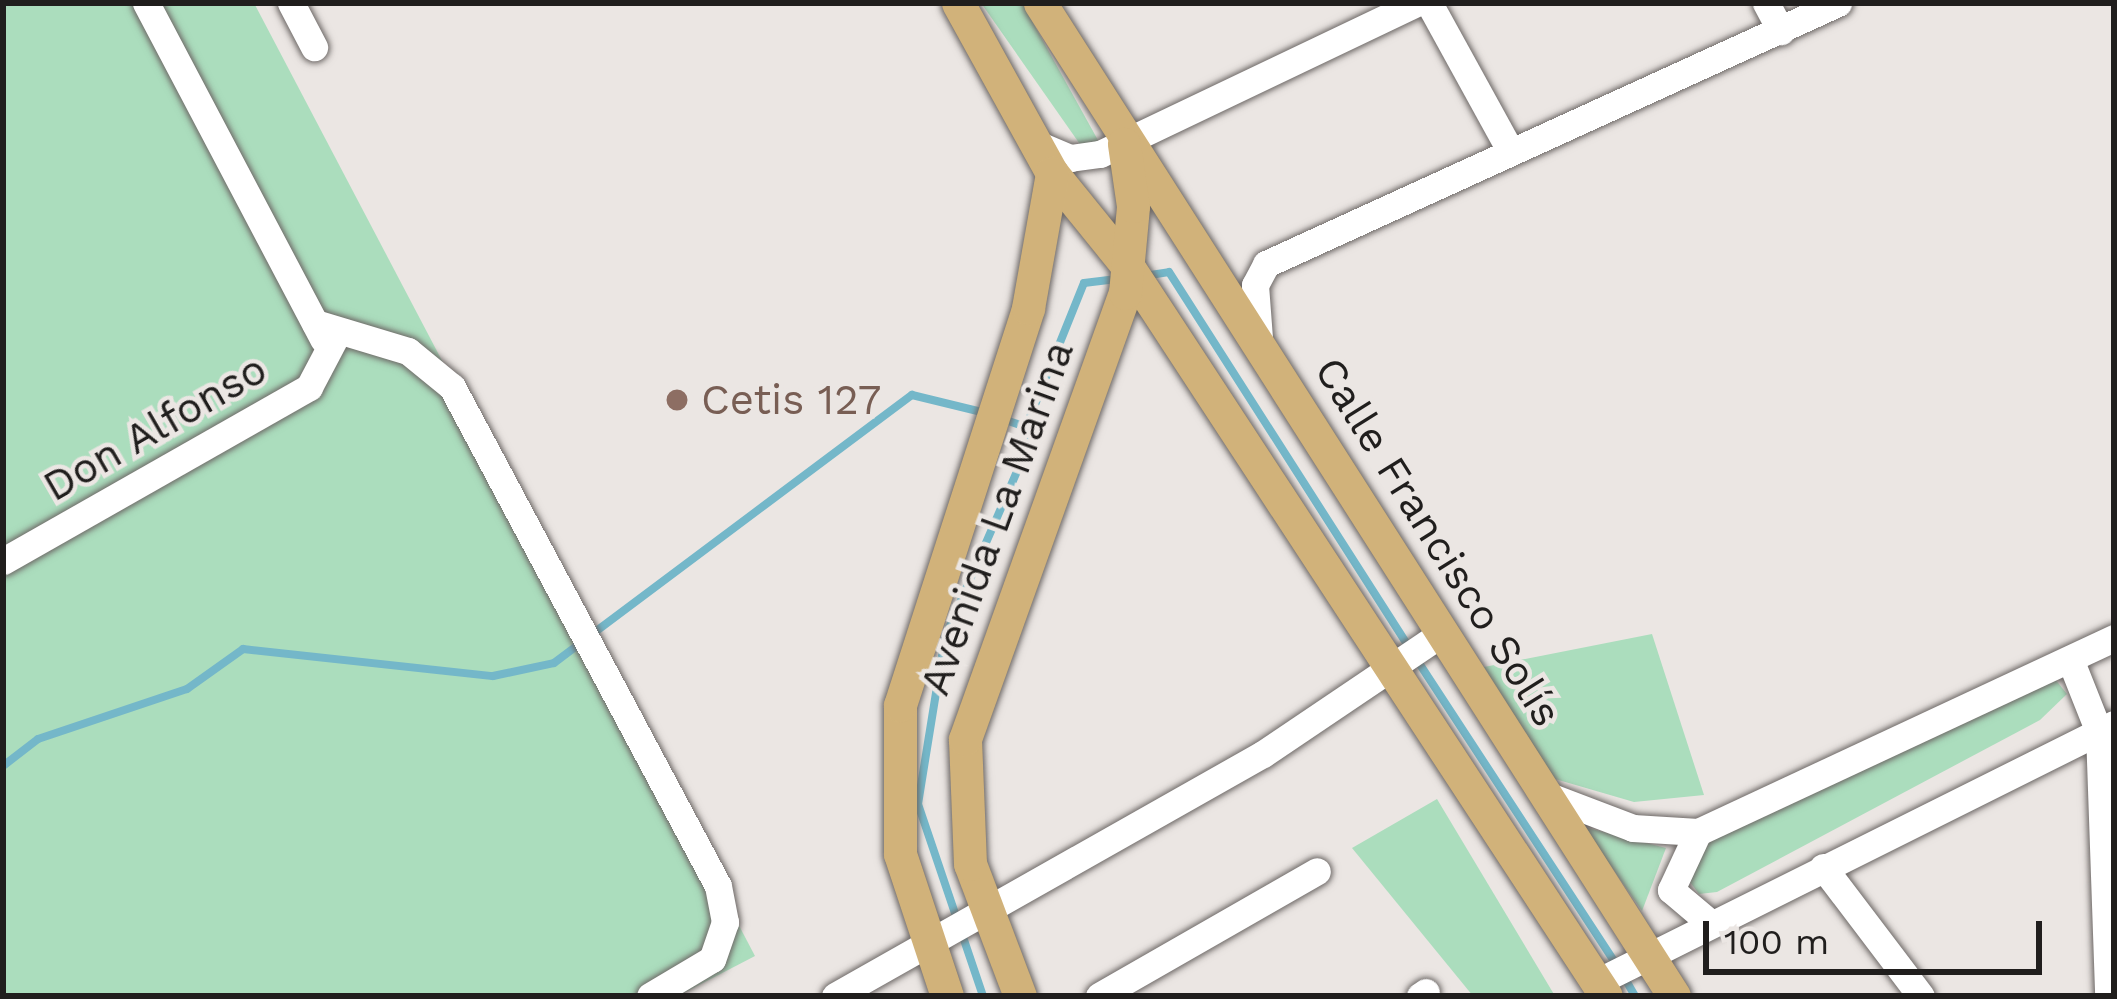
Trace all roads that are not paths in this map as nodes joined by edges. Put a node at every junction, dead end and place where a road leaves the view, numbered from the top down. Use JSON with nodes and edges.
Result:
{"nodes":[{"id":1,"x":146,"y":3,"type":"edge"},
{"id":2,"x":291,"y":3,"type":"edge"},
{"id":3,"x":958,"y":3,"type":"edge"},
{"id":4,"x":1417,"y":3,"type":"edge"},
{"id":5,"x":1429,"y":3,"type":"edge"},
{"id":6,"x":1766,"y":3,"type":"edge"},
{"id":7,"x":1838,"y":3,"type":"edge"},
{"id":8,"x":1051,"y":6,"type":"edge"},
{"id":9,"x":1781,"y":31,"type":"junction"},
{"id":10,"x":314,"y":47,"type":"dead end"},
{"id":11,"x":1123,"y":136,"type":"junction"},
{"id":12,"x":1507,"y":145,"type":"junction"},
{"id":13,"x":1045,"y":159,"type":"junction"},
{"id":14,"x":1135,"y":276,"type":"junction"},
{"id":15,"x":1250,"y":325,"type":"junction"},
{"id":16,"x":328,"y":336,"type":"junction"},
{"id":17,"x":3,"y":561,"type":"edge"},
{"id":18,"x":1444,"y":632,"type":"junction"},
{"id":19,"x":2114,"y":638,"type":"edge"},
{"id":20,"x":2070,"y":659,"type":"junction"},
{"id":21,"x":1390,"y":666,"type":"junction"},
{"id":22,"x":2106,"y":728,"type":"edge"},
{"id":23,"x":1538,"y":792,"type":"junction"},
{"id":24,"x":1698,"y":832,"type":"junction"},
{"id":25,"x":1823,"y":867,"type":"junction"},
{"id":26,"x":1316,"y":871,"type":"dead end"},
{"id":27,"x":988,"y":908,"type":"junction"},
{"id":28,"x":1710,"y":922,"type":"junction"},
{"id":29,"x":927,"y":943,"type":"junction"},
{"id":30,"x":1649,"y":956,"type":"junction"},
{"id":31,"x":1602,"y":989,"type":"edge"},
{"id":32,"x":661,"y":990,"type":"edge"},
{"id":33,"x":835,"y":996,"type":"edge"},
{"id":34,"x":947,"y":996,"type":"edge"},
{"id":35,"x":1020,"y":996,"type":"edge"},
{"id":36,"x":1099,"y":996,"type":"edge"},
{"id":37,"x":1674,"y":996,"type":"edge"},
{"id":38,"x":1922,"y":996,"type":"edge"},
{"id":39,"x":2108,"y":996,"type":"edge"}],
"edges":[{"from":1,"to":16,"type":"street"},
{"from":2,"to":10,"type":"street"},
{"from":3,"to":13,"type":"main road"},
{"from":4,"to":11,"type":"street"},
{"from":5,"to":12,"type":"street"},
{"from":6,"to":9,"type":"street"},
{"from":7,"to":9,"type":"street"},
{"from":8,"to":11,"type":"main road","name":"Calle Francisco Solís"},
{"from":9,"to":12,"type":"street"},
{"from":11,"to":13,"type":"street"},
{"from":11,"to":14,"type":"main road","name":"Avenida La Marina"},
{"from":11,"to":15,"type":"main road","name":"Calle Francisco Solís"},
{"from":12,"to":15,"type":"street"},
{"from":13,"to":14,"type":"main road"},
{"from":13,"to":29,"type":"main road","name":"Avenida La Marina"},
{"from":14,"to":21,"type":"main road"},
{"from":14,"to":27,"type":"main road","name":"Avenida La Marina"},
{"from":15,"to":18,"type":"main road","name":"Calle Francisco Solís"},
{"from":16,"to":17,"type":"street","name":"Don Alfonso"},
{"from":16,"to":32,"type":"street"},
{"from":18,"to":21,"type":"street"},
{"from":18,"to":23,"type":"main road","name":"Calle Francisco Solís"},
{"from":19,"to":20,"type":"street"},
{"from":20,"to":22,"type":"street"},
{"from":20,"to":24,"type":"street"},
{"from":21,"to":27,"type":"street"},
{"from":21,"to":31,"type":"main road"},
{"from":22,"to":25,"type":"street"},
{"from":22,"to":39,"type":"street"},
{"from":23,"to":24,"type":"street"},
{"from":23,"to":30,"type":"main road","name":"Calle Francisco Solís"},
{"from":24,"to":28,"type":"street"},
{"from":25,"to":28,"type":"street"},
{"from":25,"to":38,"type":"street"},
{"from":26,"to":36,"type":"street"},
{"from":27,"to":29,"type":"street"},
{"from":27,"to":35,"type":"main road","name":"Avenida La Marina"},
{"from":28,"to":30,"type":"street"},
{"from":29,"to":33,"type":"street"},
{"from":29,"to":34,"type":"main road","name":"Avenida La Marina"},
{"from":30,"to":31,"type":"street"},
{"from":30,"to":37,"type":"main road","name":"Calle Francisco Solís"}]}
